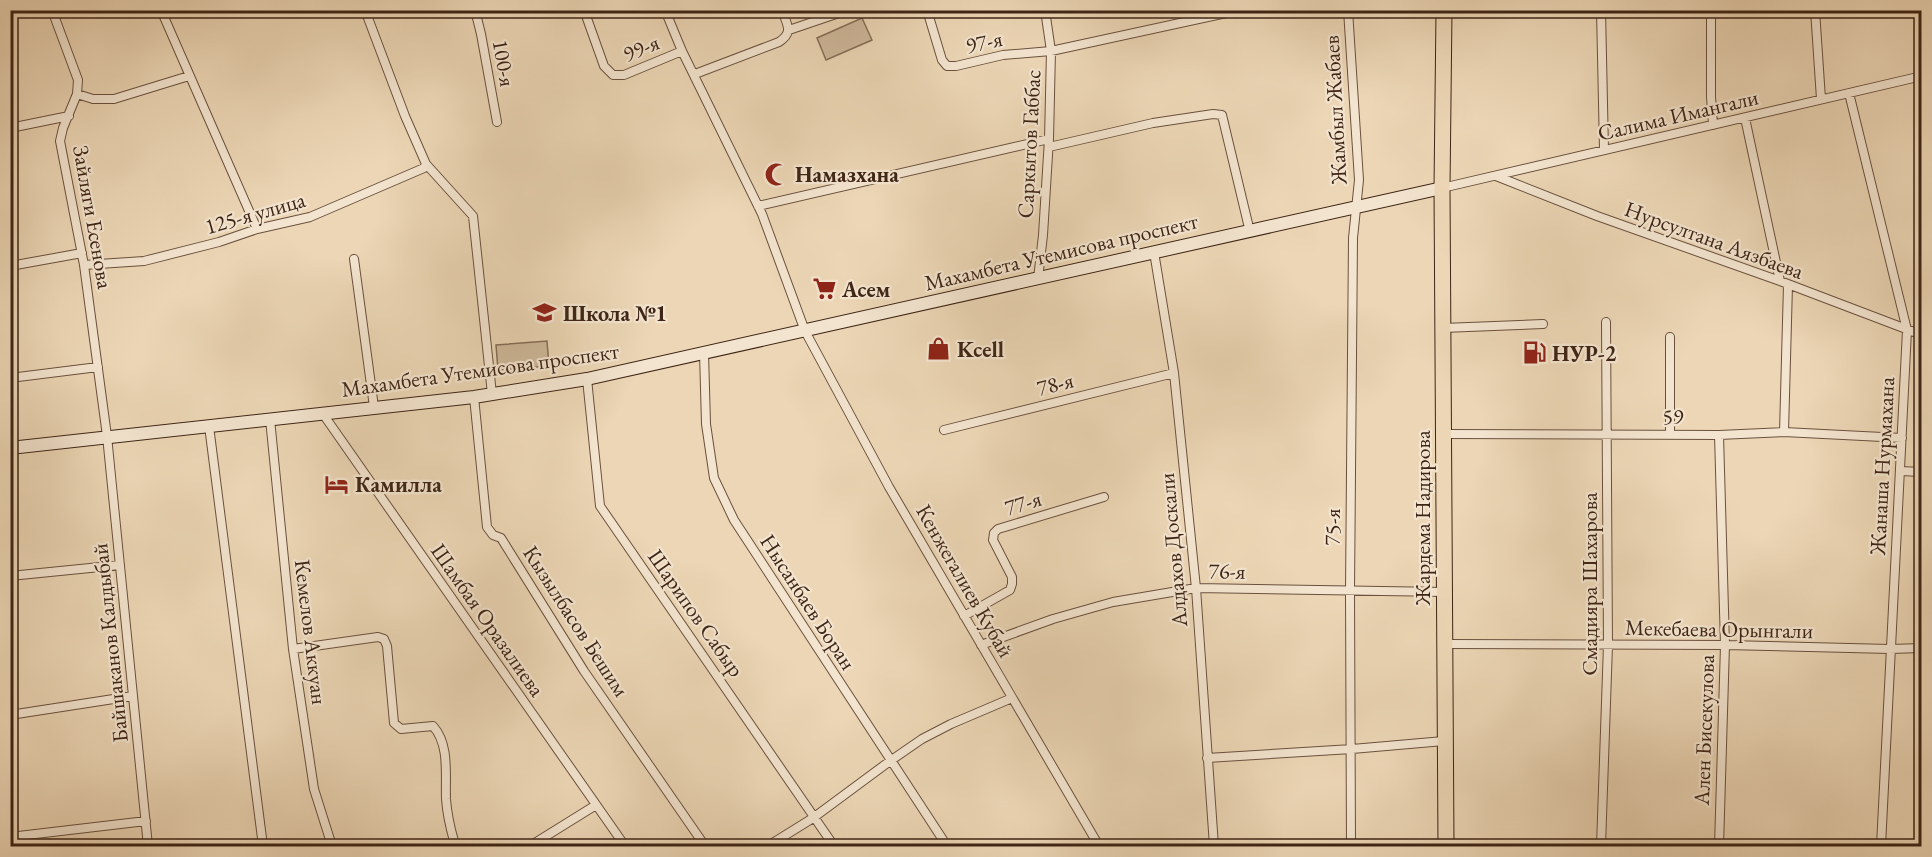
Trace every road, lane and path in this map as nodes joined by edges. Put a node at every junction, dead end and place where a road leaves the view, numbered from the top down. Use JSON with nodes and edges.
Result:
{"nodes":[{"id":1,"x":52,"y":10,"type":"edge"},
{"id":2,"x":162,"y":10,"type":"edge"},
{"id":3,"x":364,"y":10,"type":"edge"},
{"id":4,"x":475,"y":10,"type":"edge"},
{"id":5,"x":584,"y":10,"type":"edge"},
{"id":6,"x":665,"y":10,"type":"edge"},
{"id":7,"x":782,"y":10,"type":"edge"},
{"id":8,"x":848,"y":10,"type":"edge"},
{"id":9,"x":927,"y":10,"type":"edge"},
{"id":10,"x":1045,"y":10,"type":"edge"},
{"id":11,"x":1240,"y":10,"type":"edge"},
{"id":12,"x":1348,"y":10,"type":"edge"},
{"id":13,"x":1444,"y":10,"type":"edge"},
{"id":14,"x":1601,"y":10,"type":"edge"},
{"id":15,"x":1711,"y":10,"type":"edge"},
{"id":16,"x":1815,"y":10,"type":"edge"},
{"id":17,"x":789,"y":30,"type":"junction"},
{"id":18,"x":682,"y":51,"type":"junction"},
{"id":19,"x":1051,"y":51,"type":"junction"},
{"id":20,"x":695,"y":74,"type":"junction"},
{"id":21,"x":189,"y":75,"type":"junction"},
{"id":22,"x":1922,"y":76,"type":"edge"},
{"id":23,"x":1850,"y":93,"type":"junction"},
{"id":24,"x":77,"y":94,"type":"junction"},
{"id":25,"x":1821,"y":99,"type":"junction"},
{"id":26,"x":69,"y":116,"type":"junction"},
{"id":27,"x":1745,"y":118,"type":"junction"},
{"id":28,"x":497,"y":122,"type":"dead end"},
{"id":29,"x":1713,"y":125,"type":"junction"},
{"id":30,"x":10,"y":129,"type":"edge"},
{"id":31,"x":1049,"y":143,"type":"junction"},
{"id":32,"x":1605,"y":150,"type":"junction"},
{"id":33,"x":426,"y":164,"type":"junction"},
{"id":34,"x":1496,"y":175,"type":"junction"},
{"id":35,"x":1442,"y":188,"type":"junction"},
{"id":36,"x":758,"y":206,"type":"junction"},
{"id":37,"x":1356,"y":207,"type":"junction"},
{"id":38,"x":257,"y":229,"type":"junction"},
{"id":39,"x":1250,"y":232,"type":"junction"},
{"id":40,"x":1154,"y":252,"type":"junction"},
{"id":41,"x":82,"y":253,"type":"junction"},
{"id":42,"x":354,"y":259,"type":"dead end"},
{"id":43,"x":84,"y":265,"type":"junction"},
{"id":44,"x":10,"y":266,"type":"edge"},
{"id":45,"x":1038,"y":279,"type":"junction"},
{"id":46,"x":1784,"y":283,"type":"junction"},
{"id":47,"x":1606,"y":322,"type":"dead end"},
{"id":48,"x":1543,"y":324,"type":"dead end"},
{"id":49,"x":1443,"y":328,"type":"junction"},
{"id":50,"x":1907,"y":330,"type":"junction"},
{"id":51,"x":805,"y":331,"type":"junction"},
{"id":52,"x":1922,"y":335,"type":"edge"},
{"id":53,"x":1670,"y":336,"type":"dead end"},
{"id":54,"x":704,"y":353,"type":"junction"},
{"id":55,"x":98,"y":367,"type":"junction"},
{"id":56,"x":1174,"y":373,"type":"junction"},
{"id":57,"x":10,"y":378,"type":"edge"},
{"id":58,"x":587,"y":379,"type":"junction"},
{"id":59,"x":492,"y":394,"type":"junction"},
{"id":60,"x":474,"y":397,"type":"junction"},
{"id":61,"x":374,"y":407,"type":"junction"},
{"id":62,"x":323,"y":414,"type":"junction"},
{"id":63,"x":270,"y":419,"type":"junction"},
{"id":64,"x":209,"y":426,"type":"junction"},
{"id":65,"x":944,"y":430,"type":"dead end"},
{"id":66,"x":1784,"y":432,"type":"junction"},
{"id":67,"x":1444,"y":434,"type":"junction"},
{"id":68,"x":1606,"y":434,"type":"junction"},
{"id":69,"x":1670,"y":434,"type":"junction"},
{"id":70,"x":1719,"y":435,"type":"junction"},
{"id":71,"x":107,"y":436,"type":"junction"},
{"id":72,"x":1902,"y":438,"type":"junction"},
{"id":73,"x":10,"y":448,"type":"edge"},
{"id":74,"x":1900,"y":471,"type":"junction"},
{"id":75,"x":1922,"y":472,"type":"edge"},
{"id":76,"x":1104,"y":497,"type":"dead end"},
{"id":77,"x":120,"y":565,"type":"junction"},
{"id":78,"x":10,"y":576,"type":"edge"},
{"id":79,"x":1196,"y":588,"type":"junction"},
{"id":80,"x":1350,"y":591,"type":"junction"},
{"id":81,"x":1444,"y":592,"type":"junction"},
{"id":82,"x":964,"y":616,"type":"junction"},
{"id":83,"x":1445,"y":644,"type":"junction"},
{"id":84,"x":981,"y":645,"type":"junction"},
{"id":85,"x":1608,"y":645,"type":"junction"},
{"id":86,"x":1725,"y":645,"type":"junction"},
{"id":87,"x":1922,"y":648,"type":"edge"},
{"id":88,"x":293,"y":649,"type":"junction"},
{"id":89,"x":1890,"y":650,"type":"junction"},
{"id":90,"x":133,"y":696,"type":"junction"},
{"id":91,"x":1012,"y":698,"type":"junction"},
{"id":92,"x":10,"y":715,"type":"edge"},
{"id":93,"x":1444,"y":741,"type":"junction"},
{"id":94,"x":1352,"y":749,"type":"junction"},
{"id":95,"x":1207,"y":758,"type":"junction"},
{"id":96,"x":890,"y":761,"type":"junction"},
{"id":97,"x":596,"y":805,"type":"junction"},
{"id":98,"x":813,"y":818,"type":"junction"},
{"id":99,"x":146,"y":821,"type":"junction"},
{"id":100,"x":10,"y":837,"type":"edge"},
{"id":101,"x":148,"y":846,"type":"edge"},
{"id":102,"x":263,"y":846,"type":"edge"},
{"id":103,"x":332,"y":846,"type":"edge"},
{"id":104,"x":453,"y":846,"type":"edge"},
{"id":105,"x":530,"y":846,"type":"edge"},
{"id":106,"x":625,"y":846,"type":"edge"},
{"id":107,"x":705,"y":846,"type":"edge"},
{"id":108,"x":768,"y":846,"type":"edge"},
{"id":109,"x":834,"y":846,"type":"edge"},
{"id":110,"x":947,"y":846,"type":"edge"},
{"id":111,"x":1099,"y":846,"type":"edge"},
{"id":112,"x":1214,"y":846,"type":"edge"},
{"id":113,"x":1351,"y":846,"type":"edge"},
{"id":114,"x":1446,"y":846,"type":"edge"},
{"id":115,"x":1601,"y":846,"type":"edge"},
{"id":116,"x":1719,"y":846,"type":"edge"},
{"id":117,"x":1881,"y":846,"type":"edge"}],
"edges":[{"from":1,"to":24,"type":"street","name":"Зайляги Есенова"},
{"from":2,"to":21,"type":"street"},
{"from":3,"to":33,"type":"street"},
{"from":4,"to":28,"type":"street","name":"100-я"},
{"from":5,"to":18,"type":"street","name":"99-я"},
{"from":6,"to":18,"type":"street","name":"Кенжегалиев Кубай"},
{"from":7,"to":17,"type":"street"},
{"from":8,"to":17,"type":"street"},
{"from":9,"to":19,"type":"street","name":"97-я"},
{"from":10,"to":19,"type":"street","name":"Саркытов Габбас"},
{"from":11,"to":19,"type":"street"},
{"from":12,"to":37,"type":"street","name":"Жамбыл Жабаев"},
{"from":13,"to":35,"type":"highway","name":"Жардема Надирова"},
{"from":14,"to":32,"type":"street"},
{"from":15,"to":29,"type":"street"},
{"from":16,"to":25,"type":"street"},
{"from":17,"to":20,"type":"street"},
{"from":18,"to":20,"type":"street","name":"Кенжегалиев Кубай"},
{"from":19,"to":31,"type":"street","name":"Саркытов Габбас"},
{"from":20,"to":36,"type":"street","name":"Кенжегалиев Кубай"},
{"from":21,"to":24,"type":"street"},
{"from":21,"to":38,"type":"street"},
{"from":22,"to":23,"type":"street","name":"Салима Имангали"},
{"from":23,"to":25,"type":"street","name":"Салима Имангали"},
{"from":23,"to":50,"type":"street","name":"Жанаша Нурмахана"},
{"from":24,"to":26,"type":"street","name":"Зайляги Есенова"},
{"from":25,"to":27,"type":"street","name":"Салима Имангали"},
{"from":26,"to":30,"type":"street"},
{"from":26,"to":41,"type":"street","name":"Зайляги Есенова"},
{"from":27,"to":29,"type":"street","name":"Салима Имангали"},
{"from":27,"to":46,"type":"street"},
{"from":29,"to":32,"type":"street","name":"Салима Имангали"},
{"from":31,"to":36,"type":"street"},
{"from":31,"to":39,"type":"street"},
{"from":31,"to":45,"type":"street","name":"Саркытов Габбас"},
{"from":32,"to":34,"type":"street","name":"Салима Имангали"},
{"from":33,"to":38,"type":"street","name":"125-я улица"},
{"from":33,"to":59,"type":"street"},
{"from":34,"to":35,"type":"street","name":"Салима Имангали"},
{"from":34,"to":46,"type":"street","name":"Нурсултана Аязбаева"},
{"from":35,"to":37,"type":"street","name":"Махамбета Утемисова проспект"},
{"from":35,"to":49,"type":"highway","name":"Жардема Надирова"},
{"from":36,"to":51,"type":"street","name":"Кенжегалиев Кубай"},
{"from":37,"to":39,"type":"street","name":"Махамбета Утемисова проспект"},
{"from":37,"to":80,"type":"street","name":"75-я"},
{"from":38,"to":43,"type":"street","name":"125-я улица"},
{"from":39,"to":40,"type":"street","name":"Махамбета Утемисова проспект"},
{"from":40,"to":45,"type":"street","name":"Махамбета Утемисова проспект"},
{"from":40,"to":56,"type":"street","name":"Алдахов Доскали"},
{"from":41,"to":43,"type":"street","name":"Зайляги Есенова"},
{"from":41,"to":44,"type":"street"},
{"from":42,"to":61,"type":"street"},
{"from":43,"to":55,"type":"street","name":"Зайляги Есенова"},
{"from":45,"to":51,"type":"street","name":"Махамбета Утемисова проспект"},
{"from":46,"to":50,"type":"street","name":"Нурсултана Аязбаева"},
{"from":46,"to":66,"type":"street"},
{"from":47,"to":68,"type":"street","name":"Смадияра Шахарова"},
{"from":48,"to":49,"type":"street"},
{"from":49,"to":67,"type":"highway","name":"Жардема Надирова"},
{"from":50,"to":52,"type":"street","name":"Нурсултана Аязбаева"},
{"from":50,"to":72,"type":"street","name":"Жанаша Нурмахана"},
{"from":51,"to":54,"type":"street","name":"Махамбета Утемисова проспект"},
{"from":51,"to":82,"type":"street","name":"Кенжегалиев Кубай"},
{"from":53,"to":69,"type":"street"},
{"from":54,"to":58,"type":"street","name":"Махамбета Утемисова проспект"},
{"from":54,"to":96,"type":"street","name":"Нысанбаев Боран"},
{"from":55,"to":57,"type":"street"},
{"from":55,"to":71,"type":"street","name":"Зайляги Есенова"},
{"from":56,"to":65,"type":"street","name":"78-я"},
{"from":56,"to":79,"type":"street","name":"Алдахов Доскали"},
{"from":58,"to":59,"type":"street","name":"Махамбета Утемисова проспект"},
{"from":58,"to":98,"type":"street","name":"Шарипов Сабыр"},
{"from":59,"to":60,"type":"street","name":"Махамбета Утемисова проспект"},
{"from":60,"to":61,"type":"street","name":"Махамбета Утемисова проспект"},
{"from":60,"to":107,"type":"street","name":"Кызылбасов Бешим"},
{"from":61,"to":62,"type":"street","name":"Махамбета Утемисова проспект"},
{"from":62,"to":63,"type":"street","name":"Махамбета Утемисова проспект"},
{"from":62,"to":97,"type":"street","name":"Шамбая Оразалиева"},
{"from":63,"to":64,"type":"street","name":"Махамбета Утемисова проспект"},
{"from":63,"to":88,"type":"street","name":"Кемелов Аккуан"},
{"from":64,"to":71,"type":"street","name":"Махамбета Утемисова проспект"},
{"from":64,"to":102,"type":"street"},
{"from":66,"to":70,"type":"street","name":"59"},
{"from":66,"to":72,"type":"street","name":"59"},
{"from":67,"to":68,"type":"street","name":"59"},
{"from":67,"to":81,"type":"highway","name":"Жардема Надирова"},
{"from":68,"to":69,"type":"street","name":"59"},
{"from":68,"to":85,"type":"street","name":"Смадияра Шахарова"},
{"from":69,"to":70,"type":"street","name":"59"},
{"from":70,"to":86,"type":"street","name":"Ален Бисекулова"},
{"from":71,"to":73,"type":"street","name":"Махамбета Утемисова проспект"},
{"from":71,"to":77,"type":"street","name":"Байшаканов Калдыбай"},
{"from":72,"to":74,"type":"street","name":"Жанаша Нурмахана"},
{"from":74,"to":75,"type":"street"},
{"from":74,"to":89,"type":"street","name":"Жанаша Нурмахана"},
{"from":76,"to":82,"type":"street","name":"77-я"},
{"from":77,"to":78,"type":"street"},
{"from":77,"to":90,"type":"street","name":"Байшаканов Калдыбай"},
{"from":79,"to":80,"type":"street","name":"76-я"},
{"from":79,"to":84,"type":"street","name":"76-я"},
{"from":79,"to":95,"type":"street","name":"Алдахов Доскали"},
{"from":80,"to":81,"type":"street","name":"76-я"},
{"from":80,"to":94,"type":"street","name":"75-я"},
{"from":81,"to":83,"type":"highway","name":"Жардема Надирова"},
{"from":82,"to":84,"type":"street","name":"Кенжегалиев Кубай"},
{"from":83,"to":85,"type":"street","name":"Мекебаева Орынгали"},
{"from":83,"to":93,"type":"highway","name":"Жардема Надирова"},
{"from":84,"to":91,"type":"street","name":"Кенжегалиев Кубай"},
{"from":85,"to":86,"type":"street","name":"Мекебаева Орынгали"},
{"from":85,"to":115,"type":"street","name":"Смадияра Шахарова"},
{"from":86,"to":89,"type":"street","name":"Мекебаева Орынгали"},
{"from":86,"to":116,"type":"street","name":"Ален Бисекулова"},
{"from":87,"to":89,"type":"street","name":"Мекебаева Орынгали"},
{"from":88,"to":103,"type":"street","name":"Кемелов Аккуан"},
{"from":88,"to":104,"type":"street"},
{"from":89,"to":117,"type":"street","name":"Жанаша Нурмахана"},
{"from":90,"to":92,"type":"street"},
{"from":90,"to":99,"type":"street","name":"Байшаканов Калдыбай"},
{"from":91,"to":96,"type":"street"},
{"from":91,"to":111,"type":"street","name":"Кенжегалиев Кубай"},
{"from":93,"to":94,"type":"street"},
{"from":93,"to":114,"type":"highway","name":"Жардема Надирова"},
{"from":94,"to":95,"type":"street"},
{"from":94,"to":113,"type":"street","name":"75-я"},
{"from":95,"to":112,"type":"street","name":"Алдахов Доскали"},
{"from":96,"to":98,"type":"street"},
{"from":96,"to":110,"type":"street","name":"Нысанбаев Боран"},
{"from":97,"to":105,"type":"street"},
{"from":97,"to":106,"type":"street","name":"Шамбая Оразалиева"},
{"from":98,"to":108,"type":"street"},
{"from":98,"to":109,"type":"street","name":"Шарипов Сабыр"},
{"from":99,"to":100,"type":"street"},
{"from":99,"to":101,"type":"street","name":"Байшаканов Калдыбай"}]}
